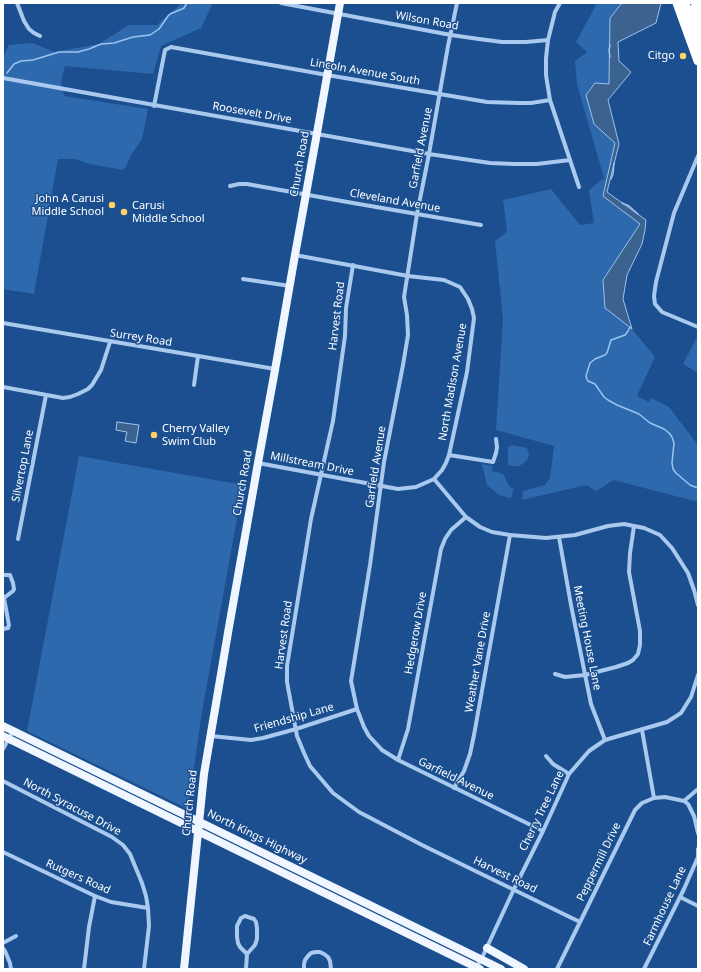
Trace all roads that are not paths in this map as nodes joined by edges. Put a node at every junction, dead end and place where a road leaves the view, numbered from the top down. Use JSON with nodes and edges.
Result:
{"nodes":[{"id":1,"x":17,"y":3,"type":"edge"},
{"id":2,"x":281,"y":3,"type":"edge"},
{"id":3,"x":340,"y":3,"type":"edge"},
{"id":4,"x":457,"y":3,"type":"edge"},
{"id":5,"x":560,"y":3,"type":"edge"},
{"id":6,"x":677,"y":3,"type":"edge"},
{"id":7,"x":684,"y":3,"type":"edge"},
{"id":8,"x":696,"y":3,"type":"edge"},
{"id":9,"x":338,"y":14,"type":"junction"},
{"id":10,"x":451,"y":34,"type":"junction"},
{"id":11,"x":40,"y":36,"type":"dead end"},
{"id":12,"x":548,"y":40,"type":"junction"},
{"id":13,"x":698,"y":40,"type":"edge"},
{"id":14,"x":698,"y":61,"type":"edge"},
{"id":15,"x":327,"y":75,"type":"junction"},
{"id":16,"x":3,"y":78,"type":"edge"},
{"id":17,"x":440,"y":94,"type":"junction"},
{"id":18,"x":550,"y":100,"type":"junction"},
{"id":19,"x":154,"y":106,"type":"junction"},
{"id":20,"x":317,"y":133,"type":"junction"},
{"id":21,"x":429,"y":154,"type":"junction"},
{"id":22,"x":698,"y":156,"type":"edge"},
{"id":23,"x":570,"y":160,"type":"junction"},
{"id":24,"x":230,"y":186,"type":"dead end"},
{"id":25,"x":579,"y":187,"type":"dead end"},
{"id":26,"x":306,"y":195,"type":"junction"},
{"id":27,"x":417,"y":214,"type":"junction"},
{"id":28,"x":481,"y":225,"type":"dead end"},
{"id":29,"x":295,"y":255,"type":"junction"},
{"id":30,"x":353,"y":265,"type":"junction"},
{"id":31,"x":408,"y":276,"type":"junction"},
{"id":32,"x":243,"y":279,"type":"dead end"},
{"id":33,"x":290,"y":286,"type":"junction"},
{"id":34,"x":3,"y":324,"type":"edge"},
{"id":35,"x":698,"y":327,"type":"edge"},
{"id":36,"x":110,"y":342,"type":"junction"},
{"id":37,"x":198,"y":356,"type":"junction"},
{"id":38,"x":275,"y":370,"type":"junction"},
{"id":39,"x":194,"y":384,"type":"dead end"},
{"id":40,"x":3,"y":388,"type":"edge"},
{"id":41,"x":46,"y":395,"type":"junction"},
{"id":42,"x":496,"y":439,"type":"dead end"},
{"id":43,"x":449,"y":455,"type":"junction"},
{"id":44,"x":258,"y":463,"type":"junction"},
{"id":45,"x":320,"y":475,"type":"junction"},
{"id":46,"x":434,"y":479,"type":"junction"},
{"id":47,"x":381,"y":486,"type":"junction"},
{"id":48,"x":466,"y":518,"type":"junction"},
{"id":49,"x":634,"y":526,"type":"junction"},
{"id":50,"x":510,"y":535,"type":"junction"},
{"id":51,"x":559,"y":537,"type":"junction"},
{"id":52,"x":18,"y":539,"type":"dead end"},
{"id":53,"x":3,"y":575,"type":"edge"},
{"id":54,"x":3,"y":597,"type":"edge"},
{"id":55,"x":698,"y":605,"type":"edge"},
{"id":56,"x":4,"y":609,"type":"edge"},
{"id":57,"x":3,"y":629,"type":"edge"},
{"id":58,"x":555,"y":674,"type":"dead end"},
{"id":59,"x":585,"y":675,"type":"junction"},
{"id":60,"x":698,"y":675,"type":"edge"},
{"id":61,"x":357,"y":709,"type":"junction"},
{"id":62,"x":3,"y":726,"type":"edge"},
{"id":63,"x":296,"y":729,"type":"junction"},
{"id":64,"x":642,"y":730,"type":"junction"},
{"id":65,"x":13,"y":731,"type":"junction"},
{"id":66,"x":210,"y":736,"type":"junction"},
{"id":67,"x":6,"y":738,"type":"edge"},
{"id":68,"x":605,"y":740,"type":"junction"},
{"id":69,"x":3,"y":749,"type":"edge"},
{"id":70,"x":546,"y":756,"type":"dead end"},
{"id":71,"x":398,"y":760,"type":"junction"},
{"id":72,"x":569,"y":774,"type":"junction"},
{"id":73,"x":3,"y":781,"type":"edge"},
{"id":74,"x":454,"y":788,"type":"junction"},
{"id":75,"x":698,"y":789,"type":"edge"},
{"id":76,"x":654,"y":798,"type":"junction"},
{"id":77,"x":684,"y":801,"type":"junction"},
{"id":78,"x":200,"y":821,"type":"junction"},
{"id":79,"x":199,"y":831,"type":"junction"},
{"id":80,"x":543,"y":831,"type":"junction"},
{"id":81,"x":698,"y":833,"type":"edge"},
{"id":82,"x":698,"y":849,"type":"edge"},
{"id":83,"x":3,"y":852,"type":"edge"},
{"id":84,"x":514,"y":889,"type":"junction"},
{"id":85,"x":96,"y":896,"type":"junction"},
{"id":86,"x":680,"y":897,"type":"junction"},
{"id":87,"x":698,"y":906,"type":"edge"},
{"id":88,"x":148,"y":908,"type":"junction"},
{"id":89,"x":580,"y":922,"type":"junction"},
{"id":90,"x":16,"y":936,"type":"dead end"},
{"id":91,"x":3,"y":944,"type":"edge"},
{"id":92,"x":3,"y":948,"type":"edge"},
{"id":93,"x":487,"y":948,"type":"junction"},
{"id":94,"x":247,"y":954,"type":"junction"},
{"id":95,"x":481,"y":960,"type":"junction"},
{"id":96,"x":11,"y":969,"type":"edge"},
{"id":97,"x":84,"y":969,"type":"edge"},
{"id":98,"x":144,"y":969,"type":"edge"},
{"id":99,"x":184,"y":969,"type":"edge"},
{"id":100,"x":246,"y":969,"type":"edge"},
{"id":101,"x":304,"y":969,"type":"edge"},
{"id":102,"x":330,"y":969,"type":"edge"},
{"id":103,"x":476,"y":969,"type":"edge"},
{"id":104,"x":501,"y":969,"type":"edge"},
{"id":105,"x":524,"y":969,"type":"edge"},
{"id":106,"x":557,"y":969,"type":"edge"},
{"id":107,"x":644,"y":969,"type":"edge"}],
"edges":[{"from":1,"to":11,"type":"street"},
{"from":2,"to":9,"type":"street","name":"Wilson Road"},
{"from":3,"to":9,"type":"main road","name":"Church Road"},
{"from":4,"to":10,"type":"street","name":"Garfield Avenue"},
{"from":5,"to":12,"type":"street"},
{"from":6,"to":14,"type":"highway"},
{"from":7,"to":13,"type":"highway"},
{"from":8,"to":13,"type":"highway"},
{"from":9,"to":10,"type":"street","name":"Wilson Road"},
{"from":9,"to":15,"type":"main road","name":"Church Road"},
{"from":10,"to":12,"type":"street","name":"Wilson Road"},
{"from":10,"to":17,"type":"street","name":"Garfield Avenue"},
{"from":12,"to":18,"type":"street"},
{"from":15,"to":17,"type":"street","name":"Lincoln Avenue South"},
{"from":15,"to":19,"type":"street","name":"Lincoln Avenue South"},
{"from":15,"to":20,"type":"main road","name":"Church Road"},
{"from":16,"to":19,"type":"street","name":"Roosevelt Drive"},
{"from":17,"to":18,"type":"street","name":"Lincoln Avenue South"},
{"from":17,"to":21,"type":"street","name":"Garfield Avenue"},
{"from":18,"to":23,"type":"street"},
{"from":19,"to":20,"type":"street","name":"Roosevelt Drive"},
{"from":20,"to":21,"type":"street","name":"Roosevelt Drive"},
{"from":20,"to":26,"type":"main road","name":"Church Road"},
{"from":21,"to":23,"type":"street","name":"Roosevelt Drive"},
{"from":21,"to":27,"type":"street","name":"Garfield Avenue"},
{"from":22,"to":35,"type":"street"},
{"from":23,"to":25,"type":"street"},
{"from":24,"to":26,"type":"street","name":"Cleveland Avenue"},
{"from":26,"to":27,"type":"street","name":"Cleveland Avenue"},
{"from":26,"to":29,"type":"main road","name":"Church Road"},
{"from":27,"to":28,"type":"street","name":"Cleveland Avenue"},
{"from":27,"to":31,"type":"street","name":"Garfield Avenue"},
{"from":29,"to":30,"type":"street","name":"North Madison Avenue"},
{"from":29,"to":33,"type":"main road","name":"Church Road"},
{"from":30,"to":31,"type":"street","name":"North Madison Avenue"},
{"from":30,"to":45,"type":"street","name":"Harvest Road"},
{"from":31,"to":43,"type":"street","name":"North Madison Avenue"},
{"from":31,"to":47,"type":"street","name":"Garfield Avenue"},
{"from":32,"to":33,"type":"street"},
{"from":33,"to":38,"type":"main road","name":"Church Road"},
{"from":34,"to":36,"type":"street","name":"Surrey Road"},
{"from":36,"to":37,"type":"street","name":"Surrey Road"},
{"from":36,"to":41,"type":"street"},
{"from":37,"to":38,"type":"street","name":"Surrey Road"},
{"from":37,"to":39,"type":"street"},
{"from":38,"to":44,"type":"main road","name":"Church Road"},
{"from":40,"to":41,"type":"street"},
{"from":41,"to":52,"type":"street","name":"Silvertop Lane"},
{"from":42,"to":43,"type":"street"},
{"from":43,"to":46,"type":"street","name":"North Madison Avenue"},
{"from":44,"to":45,"type":"street","name":"Millstream Drive"},
{"from":44,"to":66,"type":"main road","name":"Church Road"},
{"from":45,"to":47,"type":"street","name":"Millstream Drive"},
{"from":45,"to":63,"type":"street","name":"Harvest Road"},
{"from":46,"to":47,"type":"street","name":"Millstream Drive"},
{"from":46,"to":48,"type":"street"},
{"from":47,"to":61,"type":"street","name":"Garfield Avenue"},
{"from":48,"to":50,"type":"street"},
{"from":48,"to":71,"type":"street","name":"Hedgerow Drive"},
{"from":49,"to":51,"type":"street"},
{"from":49,"to":55,"type":"street"},
{"from":49,"to":59,"type":"street"},
{"from":50,"to":51,"type":"street"},
{"from":50,"to":74,"type":"street","name":"Weather Vane Drive"},
{"from":51,"to":59,"type":"street","name":"Meeting House Lane"},
{"from":53,"to":54,"type":"street"},
{"from":54,"to":56,"type":"street"},
{"from":56,"to":57,"type":"street"},
{"from":58,"to":59,"type":"street"},
{"from":59,"to":68,"type":"street","name":"Meeting House Lane"},
{"from":60,"to":64,"type":"street","name":"Cherry Tree Lane"},
{"from":61,"to":63,"type":"street","name":"Friendship Lane"},
{"from":61,"to":71,"type":"street","name":"Garfield Avenue"},
{"from":62,"to":65,"type":"main road","name":"North Kings Highway"},
{"from":63,"to":66,"type":"street","name":"Friendship Lane"},
{"from":63,"to":84,"type":"street","name":"Harvest Road"},
{"from":64,"to":68,"type":"street","name":"Cherry Tree Lane"},
{"from":64,"to":76,"type":"street"},
{"from":65,"to":67,"type":"street"},
{"from":65,"to":78,"type":"main road","name":"North Kings Highway"},
{"from":66,"to":78,"type":"main road","name":"Church Road"},
{"from":67,"to":69,"type":"street"},
{"from":67,"to":79,"type":"main road","name":"North Kings Highway"},
{"from":68,"to":72,"type":"street","name":"Cherry Tree Lane"},
{"from":70,"to":72,"type":"street"},
{"from":71,"to":74,"type":"street","name":"Garfield Avenue"},
{"from":72,"to":80,"type":"street","name":"Cherry Tree Lane"},
{"from":73,"to":88,"type":"street","name":"North Syracuse Drive"},
{"from":74,"to":80,"type":"street","name":"Garfield Avenue"},
{"from":75,"to":77,"type":"street"},
{"from":76,"to":77,"type":"street"},
{"from":76,"to":89,"type":"street","name":"Peppermill Drive"},
{"from":77,"to":81,"type":"street"},
{"from":78,"to":79,"type":"main road","name":"Church Road"},
{"from":78,"to":95,"type":"main road","name":"North Kings Highway"},
{"from":79,"to":99,"type":"main road","name":"Church Road"},
{"from":79,"to":103,"type":"main road","name":"North Kings Highway"},
{"from":80,"to":84,"type":"street","name":"Cherry Tree Lane"},
{"from":82,"to":86,"type":"street","name":"Farmhouse Lane"},
{"from":83,"to":85,"type":"street","name":"Rutgers Road"},
{"from":84,"to":89,"type":"street","name":"Harvest Road"},
{"from":84,"to":93,"type":"street","name":"Cherry Tree Lane"},
{"from":85,"to":88,"type":"street","name":"Rutgers Road"},
{"from":85,"to":97,"type":"street"},
{"from":86,"to":87,"type":"street"},
{"from":86,"to":107,"type":"street","name":"Farmhouse Lane"},
{"from":88,"to":98,"type":"street","name":"North Syracuse Drive"},
{"from":89,"to":106,"type":"street","name":"Peppermill Drive"},
{"from":90,"to":91,"type":"street"},
{"from":92,"to":96,"type":"street"},
{"from":93,"to":95,"type":"street","name":"Cherry Tree Lane"},
{"from":93,"to":105,"type":"main road"},
{"from":94,"to":94,"type":"street"},
{"from":94,"to":100,"type":"street"},
{"from":95,"to":103,"type":"street","name":"Cherry Tree Lane"},
{"from":95,"to":104,"type":"main road","name":"North Kings Highway"},
{"from":101,"to":102,"type":"street"}]}
